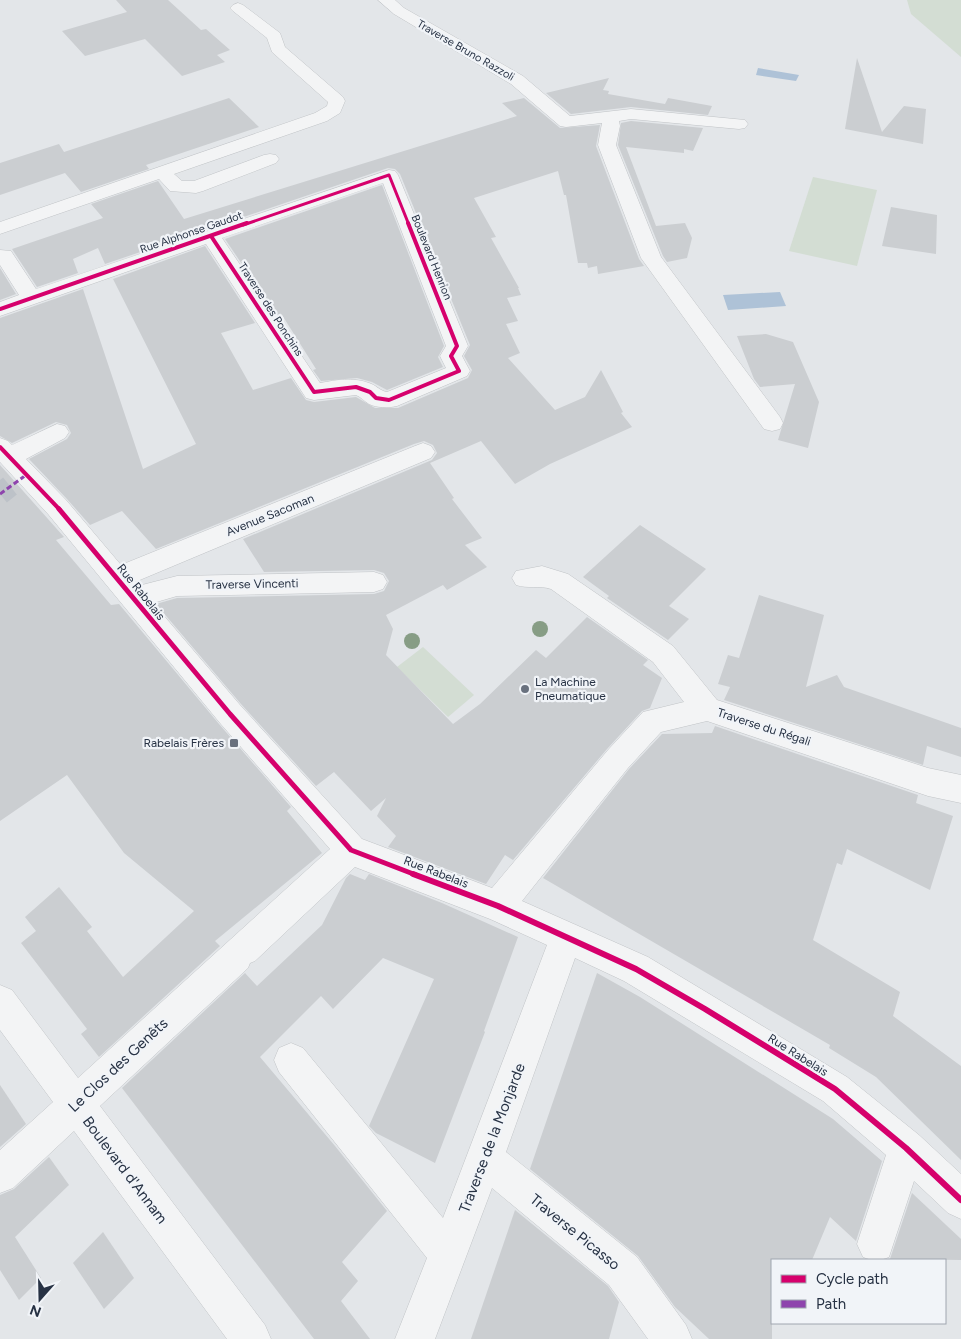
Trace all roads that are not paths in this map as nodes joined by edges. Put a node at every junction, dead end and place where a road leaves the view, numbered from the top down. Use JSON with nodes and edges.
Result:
{"nodes":[{"id":1,"x":386,"y":0,"type":"edge"},
{"id":2,"x":238,"y":8,"type":"dead end"},
{"id":3,"x":609,"y":116,"type":"junction"},
{"id":4,"x":739,"y":124,"type":"dead end"},
{"id":5,"x":270,"y":160,"type":"dead end"},
{"id":6,"x":162,"y":172,"type":"junction"},
{"id":7,"x":389,"y":176,"type":"joint"},
{"id":8,"x":0,"y":228,"type":"edge"},
{"id":9,"x":211,"y":236,"type":"junction"},
{"id":10,"x":4,"y":255,"type":"dead end"},
{"id":11,"x":31,"y":298,"type":"junction"},
{"id":12,"x":0,"y":309,"type":"edge"},
{"id":13,"x":314,"y":392,"type":"joint"},
{"id":14,"x":772,"y":423,"type":"dead end"},
{"id":15,"x":57,"y":432,"type":"dead end"},
{"id":16,"x":423,"y":452,"type":"dead end"},
{"id":17,"x":12,"y":466,"type":"edge"},
{"id":18,"x":525,"y":578,"type":"dead end"},
{"id":19,"x":374,"y":582,"type":"dead end"},
{"id":20,"x":125,"y":588,"type":"junction"},
{"id":21,"x":707,"y":709,"type":"junction"},
{"id":22,"x":961,"y":789,"type":"edge"},
{"id":23,"x":351,"y":850,"type":"junction"},
{"id":24,"x":498,"y":906,"type":"junction"},
{"id":25,"x":567,"y":936,"type":"junction"},
{"id":26,"x":0,"y":1002,"type":"edge"},
{"id":27,"x":291,"y":1060,"type":"dead end"},
{"id":28,"x":76,"y":1104,"type":"junction"},
{"id":29,"x":906,"y":1148,"type":"junction"},
{"id":30,"x":486,"y":1159,"type":"junction"},
{"id":31,"x":0,"y":1175,"type":"edge"},
{"id":32,"x":961,"y":1200,"type":"edge"},
{"id":33,"x":876,"y":1244,"type":"dead end"},
{"id":34,"x":448,"y":1254,"type":"junction"},
{"id":35,"x":251,"y":1339,"type":"edge"},
{"id":36,"x":415,"y":1339,"type":"edge"},
{"id":37,"x":672,"y":1339,"type":"edge"}],
"edges":[{"from":1,"to":3,"type":"street","name":"Traverse Bruno Razzoli"},
{"from":2,"to":6,"type":"street"},
{"from":3,"to":4,"type":"street"},
{"from":3,"to":14,"type":"street"},
{"from":5,"to":6,"type":"street"},
{"from":6,"to":8,"type":"street"},
{"from":7,"to":9,"type":"street","name":"Rue Alphonse Gaudot"},
{"from":7,"to":13,"type":"street","name":"Boulevard Henrion"},
{"from":9,"to":11,"type":"street","name":"Rue Alphonse Gaudot"},
{"from":9,"to":13,"type":"street","name":"Traverse des Ponchins"},
{"from":10,"to":11,"type":"street"},
{"from":11,"to":12,"type":"street","name":"Rue Alphonse Gaudot"},
{"from":15,"to":17,"type":"street"},
{"from":16,"to":20,"type":"street","name":"Avenue Sacoman"},
{"from":17,"to":20,"type":"street","name":"Rue Rabelais"},
{"from":18,"to":21,"type":"street"},
{"from":19,"to":20,"type":"street","name":"Traverse Vincenti"},
{"from":20,"to":23,"type":"street","name":"Rue Rabelais"},
{"from":21,"to":22,"type":"street","name":"Traverse du Régali"},
{"from":21,"to":24,"type":"street","name":"Traverse du Régali"},
{"from":23,"to":24,"type":"street","name":"Rue Rabelais"},
{"from":23,"to":28,"type":"street","name":"Le Clos des Genêts"},
{"from":24,"to":25,"type":"street","name":"Rue Rabelais"},
{"from":25,"to":29,"type":"street","name":"Rue Rabelais"},
{"from":25,"to":30,"type":"street","name":"Traverse de la Monjarde"},
{"from":26,"to":28,"type":"street","name":"Boulevard d'Annam"},
{"from":27,"to":34,"type":"street"},
{"from":28,"to":31,"type":"street","name":"Le Clos des Genêts"},
{"from":28,"to":35,"type":"street","name":"Boulevard d'Annam"},
{"from":29,"to":32,"type":"street","name":"Rue Rabelais"},
{"from":29,"to":33,"type":"street"},
{"from":30,"to":34,"type":"street","name":"Traverse de la Monjarde"},
{"from":30,"to":37,"type":"street","name":"Traverse Picasso"},
{"from":34,"to":36,"type":"street","name":"Traverse de la Monjarde"}]}
